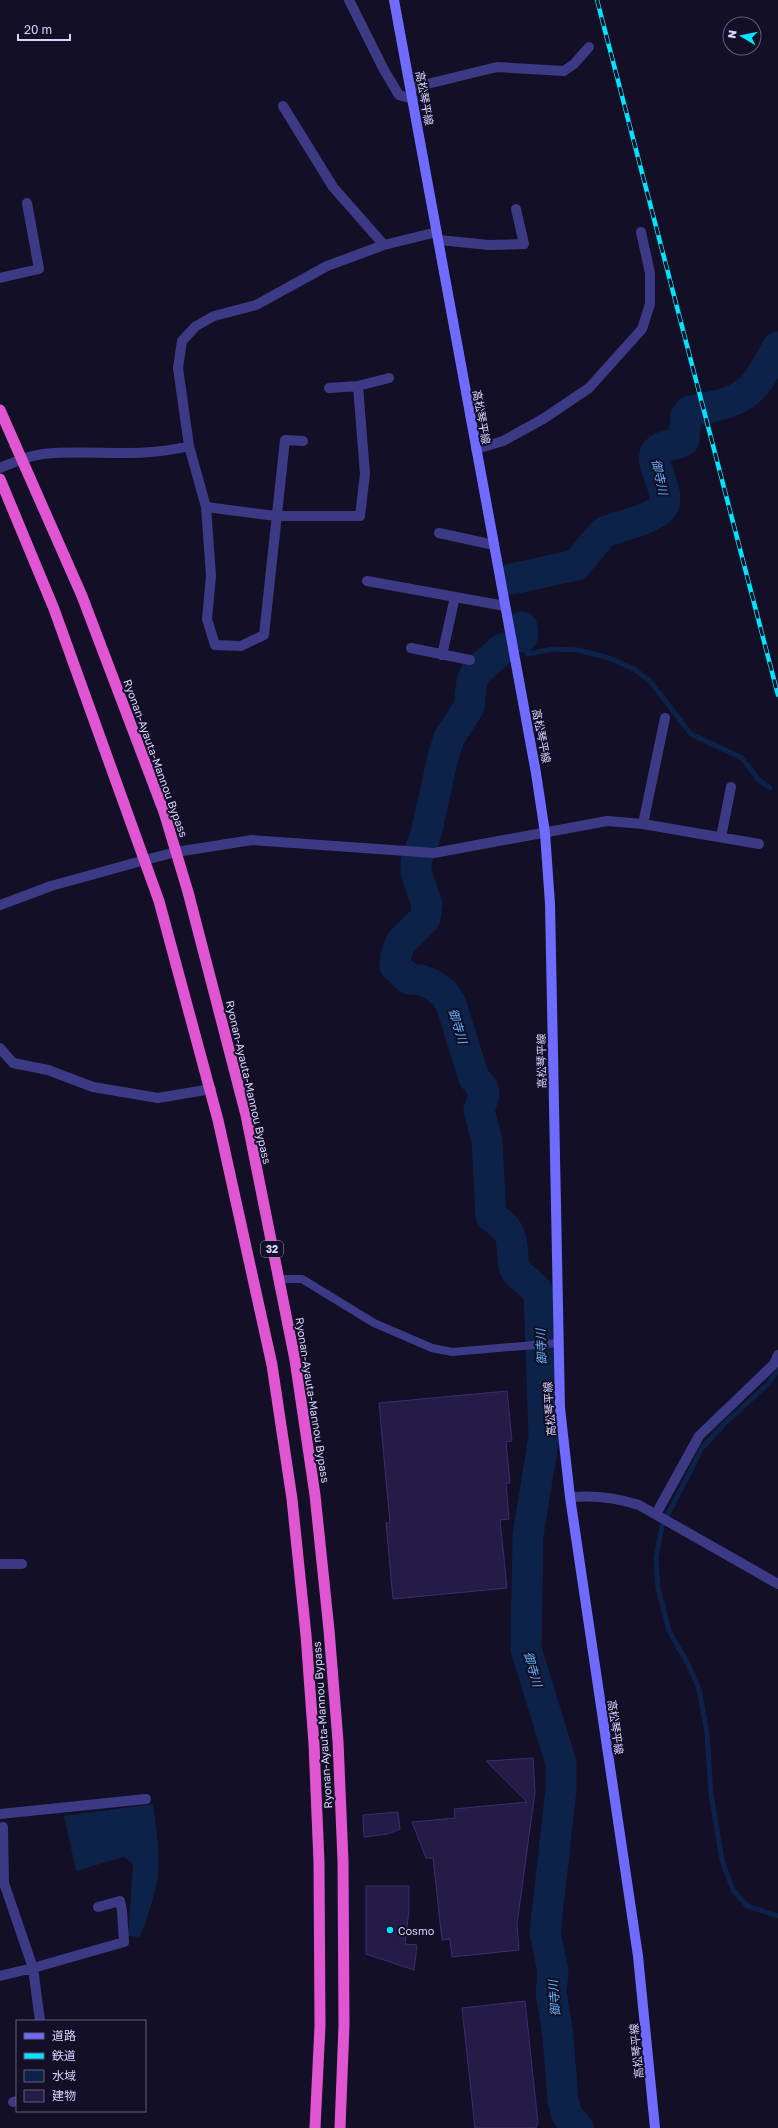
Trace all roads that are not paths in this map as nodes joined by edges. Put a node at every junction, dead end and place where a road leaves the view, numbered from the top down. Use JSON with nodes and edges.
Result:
{"nodes":[{"id":1,"x":349,"y":0,"type":"edge"},
{"id":2,"x":394,"y":0,"type":"edge"},
{"id":3,"x":588,"y":47,"type":"dead end"},
{"id":4,"x":411,"y":88,"type":"junction"},
{"id":5,"x":413,"y":99,"type":"junction"},
{"id":6,"x":283,"y":106,"type":"dead end"},
{"id":7,"x":27,"y":203,"type":"dead end"},
{"id":8,"x":516,"y":209,"type":"dead end"},
{"id":9,"x":641,"y":232,"type":"dead end"},
{"id":10,"x":438,"y":236,"type":"junction"},
{"id":11,"x":384,"y":245,"type":"junction"},
{"id":12,"x":0,"y":278,"type":"edge"},
{"id":13,"x":389,"y":378,"type":"dead end"},
{"id":14,"x":358,"y":386,"type":"junction"},
{"id":15,"x":329,"y":388,"type":"dead end"},
{"id":16,"x":0,"y":410,"type":"edge"},
{"id":17,"x":303,"y":441,"type":"dead end"},
{"id":18,"x":189,"y":446,"type":"junction"},
{"id":19,"x":476,"y":449,"type":"junction"},
{"id":20,"x":23,"y":459,"type":"junction"},
{"id":21,"x":0,"y":468,"type":"edge"},
{"id":22,"x":0,"y":480,"type":"edge"},
{"id":23,"x":206,"y":506,"type":"junction"},
{"id":24,"x":276,"y":516,"type":"junction"},
{"id":25,"x":439,"y":533,"type":"dead end"},
{"id":26,"x":494,"y":545,"type":"junction"},
{"id":27,"x":367,"y":581,"type":"dead end"},
{"id":28,"x":455,"y":597,"type":"junction"},
{"id":29,"x":505,"y":606,"type":"junction"},
{"id":30,"x":411,"y":648,"type":"dead end"},
{"id":31,"x":442,"y":655,"type":"junction"},
{"id":32,"x":470,"y":660,"type":"dead end"},
{"id":33,"x":665,"y":718,"type":"dead end"},
{"id":34,"x":731,"y":787,"type":"dead end"},
{"id":35,"x":643,"y":824,"type":"junction"},
{"id":36,"x":545,"y":833,"type":"junction"},
{"id":37,"x":721,"y":837,"type":"junction"},
{"id":38,"x":759,"y":844,"type":"dead end"},
{"id":39,"x":176,"y":852,"type":"junction"},
{"id":40,"x":145,"y":860,"type":"junction"},
{"id":41,"x":0,"y":905,"type":"edge"},
{"id":42,"x":0,"y":1048,"type":"edge"},
{"id":43,"x":211,"y":1089,"type":"junction"},
{"id":44,"x":278,"y":1279,"type":"junction"},
{"id":45,"x":558,"y":1343,"type":"junction"},
{"id":46,"x":778,"y":1355,"type":"edge"},
{"id":47,"x":570,"y":1497,"type":"junction"},
{"id":48,"x":662,"y":1518,"type":"junction"},
{"id":49,"x":0,"y":1564,"type":"edge"},
{"id":50,"x":22,"y":1564,"type":"dead end"},
{"id":51,"x":778,"y":1584,"type":"edge"},
{"id":52,"x":146,"y":1799,"type":"dead end"},
{"id":53,"x":0,"y":1814,"type":"edge"},
{"id":54,"x":3,"y":1827,"type":"dead end"},
{"id":55,"x":2,"y":1883,"type":"edge"},
{"id":56,"x":98,"y":1907,"type":"dead end"},
{"id":57,"x":33,"y":1968,"type":"junction"},
{"id":58,"x":0,"y":1976,"type":"edge"},
{"id":59,"x":40,"y":2020,"type":"edge"},
{"id":60,"x":315,"y":2128,"type":"edge"},
{"id":61,"x":340,"y":2128,"type":"edge"},
{"id":62,"x":655,"y":2128,"type":"edge"}],
"edges":[{"from":1,"to":5,"type":"street"},
{"from":2,"to":4,"type":"main road","name":"高松琴平線"},
{"from":3,"to":4,"type":"street"},
{"from":4,"to":5,"type":"main road","name":"高松琴平線"},
{"from":5,"to":10,"type":"main road","name":"高松琴平線"},
{"from":6,"to":11,"type":"street"},
{"from":7,"to":12,"type":"street"},
{"from":8,"to":10,"type":"street"},
{"from":9,"to":19,"type":"street"},
{"from":10,"to":11,"type":"street"},
{"from":10,"to":19,"type":"main road","name":"高松琴平線"},
{"from":11,"to":18,"type":"street"},
{"from":13,"to":14,"type":"street"},
{"from":14,"to":15,"type":"street"},
{"from":14,"to":24,"type":"street"},
{"from":16,"to":20,"type":"highway","name":"Ryonan-Ayauta-Mannou Bypass","number":"32"},
{"from":17,"to":24,"type":"street"},
{"from":18,"to":20,"type":"street"},
{"from":18,"to":23,"type":"street"},
{"from":19,"to":26,"type":"main road","name":"高松琴平線"},
{"from":20,"to":21,"type":"street"},
{"from":20,"to":39,"type":"highway","name":"Ryonan-Ayauta-Mannou Bypass","number":"32"},
{"from":22,"to":40,"type":"highway","name":"Ryonan-Ayauta-Mannou Bypass","number":"32"},
{"from":23,"to":24,"type":"street"},
{"from":23,"to":24,"type":"street"},
{"from":25,"to":26,"type":"street"},
{"from":26,"to":29,"type":"main road","name":"高松琴平線"},
{"from":27,"to":28,"type":"street"},
{"from":28,"to":29,"type":"street"},
{"from":28,"to":31,"type":"street"},
{"from":29,"to":36,"type":"main road","name":"高松琴平線"},
{"from":30,"to":31,"type":"street"},
{"from":31,"to":32,"type":"street"},
{"from":33,"to":35,"type":"street"},
{"from":34,"to":37,"type":"street"},
{"from":35,"to":36,"type":"street"},
{"from":35,"to":37,"type":"street"},
{"from":36,"to":39,"type":"street"},
{"from":36,"to":45,"type":"main road","name":"高松琴平線"},
{"from":37,"to":38,"type":"street"},
{"from":39,"to":40,"type":"street"},
{"from":39,"to":44,"type":"highway","name":"Ryonan-Ayauta-Mannou Bypass","number":"32"},
{"from":40,"to":41,"type":"street"},
{"from":40,"to":43,"type":"highway","name":"Ryonan-Ayauta-Mannou Bypass","number":"32"},
{"from":42,"to":43,"type":"street"},
{"from":43,"to":60,"type":"highway","name":"Ryonan-Ayauta-Mannou Bypass","number":"32"},
{"from":44,"to":45,"type":"lane"},
{"from":44,"to":61,"type":"highway","name":"Ryonan-Ayauta-Mannou Bypass","number":"32"},
{"from":45,"to":47,"type":"main road","name":"高松琴平線"},
{"from":46,"to":48,"type":"street"},
{"from":47,"to":48,"type":"street"},
{"from":47,"to":62,"type":"main road","name":"高松琴平線"},
{"from":48,"to":51,"type":"street"},
{"from":49,"to":50,"type":"street"},
{"from":52,"to":53,"type":"street"},
{"from":54,"to":55,"type":"street"},
{"from":55,"to":57,"type":"street"},
{"from":56,"to":57,"type":"street"},
{"from":57,"to":58,"type":"street"},
{"from":57,"to":59,"type":"street"}]}
